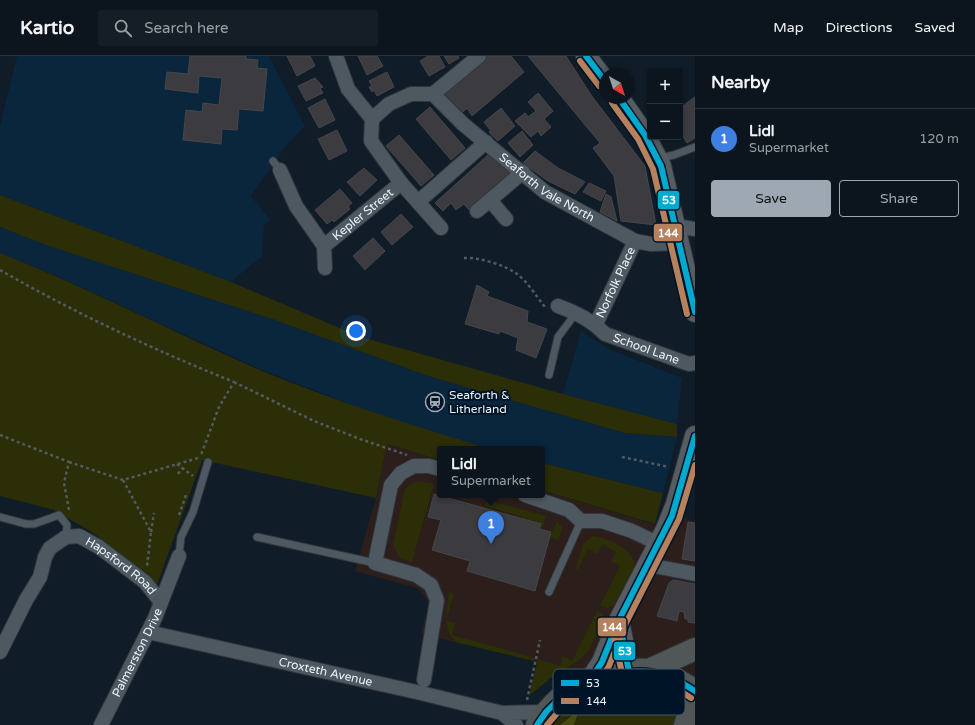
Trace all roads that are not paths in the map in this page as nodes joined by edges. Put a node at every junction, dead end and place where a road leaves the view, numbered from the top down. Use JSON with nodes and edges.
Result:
{"nodes":[{"id":1,"x":336,"y":56,"type":"edge"},
{"id":2,"x":479,"y":56,"type":"edge"},
{"id":3,"x":586,"y":56,"type":"edge"},
{"id":4,"x":599,"y":72,"type":"edge"},
{"id":5,"x":433,"y":94,"type":"junction"},
{"id":6,"x":623,"y":104,"type":"edge"},
{"id":7,"x":372,"y":118,"type":"junction"},
{"id":8,"x":486,"y":142,"type":"junction"},
{"id":9,"x":695,"y":147,"type":"edge"},
{"id":10,"x":658,"y":159,"type":"junction"},
{"id":11,"x":276,"y":165,"type":"dead end"},
{"id":12,"x":523,"y":172,"type":"junction"},
{"id":13,"x":400,"y":183,"type":"junction"},
{"id":14,"x":490,"y":200,"type":"junction"},
{"id":15,"x":418,"y":202,"type":"junction"},
{"id":16,"x":477,"y":211,"type":"dead end"},
{"id":17,"x":506,"y":219,"type":"dead end"},
{"id":18,"x":440,"y":228,"type":"dead end"},
{"id":19,"x":684,"y":232,"type":"edge"},
{"id":20,"x":635,"y":241,"type":"junction"},
{"id":21,"x":324,"y":246,"type":"junction"},
{"id":22,"x":325,"y":268,"type":"dead end"},
{"id":23,"x":558,"y":306,"type":"dead end"},
{"id":24,"x":695,"y":312,"type":"edge"},
{"id":25,"x":573,"y":317,"type":"junction"},
{"id":26,"x":596,"y":324,"type":"junction"},
{"id":27,"x":695,"y":363,"type":"edge"},
{"id":28,"x":549,"y":375,"type":"dead end"},
{"id":29,"x":695,"y":436,"type":"edge"},
{"id":30,"x":208,"y":462,"type":"dead end"},
{"id":31,"x":434,"y":467,"type":"edge"},
{"id":32,"x":534,"y":498,"type":"edge"},
{"id":33,"x":0,"y":517,"type":"edge"},
{"id":34,"x":581,"y":521,"type":"junction"},
{"id":35,"x":73,"y":537,"type":"junction"},
{"id":36,"x":257,"y":537,"type":"dead end"},
{"id":37,"x":659,"y":544,"type":"junction"},
{"id":38,"x":179,"y":556,"type":"joint"},
{"id":39,"x":649,"y":562,"type":"junction"},
{"id":40,"x":375,"y":563,"type":"junction"},
{"id":41,"x":695,"y":574,"type":"edge"},
{"id":42,"x":548,"y":592,"type":"dead end"},
{"id":43,"x":161,"y":602,"type":"junction"},
{"id":44,"x":619,"y":620,"type":"junction"},
{"id":45,"x":148,"y":632,"type":"junction"},
{"id":46,"x":695,"y":649,"type":"edge"},
{"id":47,"x":0,"y":652,"type":"edge"},
{"id":48,"x":597,"y":669,"type":"edge"},
{"id":49,"x":638,"y":669,"type":"edge"},
{"id":50,"x":644,"y":669,"type":"edge"},
{"id":51,"x":424,"y":680,"type":"dead end"},
{"id":52,"x":685,"y":685,"type":"edge"},
{"id":53,"x":695,"y":691,"type":"edge"},
{"id":54,"x":695,"y":698,"type":"edge"},
{"id":55,"x":553,"y":703,"type":"edge"},
{"id":56,"x":502,"y":713,"type":"junction"},
{"id":57,"x":537,"y":714,"type":"edge"},
{"id":58,"x":101,"y":725,"type":"edge"},
{"id":59,"x":516,"y":725,"type":"edge"},
{"id":60,"x":685,"y":725,"type":"edge"}],
"edges":[{"from":1,"to":7,"type":"street"},
{"from":2,"to":5,"type":"street"},
{"from":3,"to":4,"type":"street"},
{"from":5,"to":7,"type":"street"},
{"from":5,"to":8,"type":"street","name":"Seaforth Vale North"},
{"from":6,"to":10,"type":"street"},
{"from":7,"to":13,"type":"street","name":"Kepler Street"},
{"from":8,"to":12,"type":"street","name":"Seaforth Vale North"},
{"from":8,"to":15,"type":"street"},
{"from":9,"to":10,"type":"lane"},
{"from":10,"to":19,"type":"street"},
{"from":11,"to":21,"type":"street","name":"Kepler Street"},
{"from":12,"to":14,"type":"street"},
{"from":12,"to":20,"type":"street","name":"Seaforth Vale North"},
{"from":13,"to":15,"type":"street","name":"Kepler Street"},
{"from":13,"to":21,"type":"street","name":"Kepler Street"},
{"from":14,"to":16,"type":"street"},
{"from":14,"to":17,"type":"street"},
{"from":15,"to":18,"type":"street","name":"Kepler Street"},
{"from":19,"to":20,"type":"street","name":"Seaforth Vale North"},
{"from":19,"to":24,"type":"street"},
{"from":20,"to":26,"type":"street","name":"Norfolk Place"},
{"from":21,"to":22,"type":"street","name":"Kepler Street"},
{"from":23,"to":25,"type":"street","name":"School Lane"},
{"from":25,"to":26,"type":"street","name":"School Lane"},
{"from":25,"to":28,"type":"lane"},
{"from":26,"to":27,"type":"street","name":"School Lane"},
{"from":29,"to":37,"type":"street"},
{"from":30,"to":38,"type":"lane"},
{"from":31,"to":40,"type":"street"},
{"from":32,"to":34,"type":"street"},
{"from":33,"to":35,"type":"lane"},
{"from":34,"to":37,"type":"street"},
{"from":34,"to":42,"type":"lane"},
{"from":35,"to":43,"type":"street","name":"Hapsford Road"},
{"from":35,"to":47,"type":"street","name":"Hapsford Road"},
{"from":36,"to":40,"type":"lane"},
{"from":37,"to":39,"type":"street"},
{"from":38,"to":43,"type":"street","name":"Palmerston Drive"},
{"from":39,"to":41,"type":"street"},
{"from":39,"to":44,"type":"street"},
{"from":40,"to":51,"type":"street"},
{"from":43,"to":45,"type":"street","name":"Palmerston Drive"},
{"from":44,"to":48,"type":"street"},
{"from":44,"to":49,"type":"street"},
{"from":45,"to":56,"type":"street","name":"Croxteth Avenue"},
{"from":45,"to":58,"type":"street","name":"Palmerston Drive"},
{"from":46,"to":50,"type":"highway"},
{"from":52,"to":53,"type":"highway"},
{"from":54,"to":60,"type":"highway"},
{"from":55,"to":57,"type":"highway"},
{"from":56,"to":57,"type":"street","name":"Croxteth Avenue"},
{"from":56,"to":59,"type":"street","name":"Croxteth Avenue"}]}
